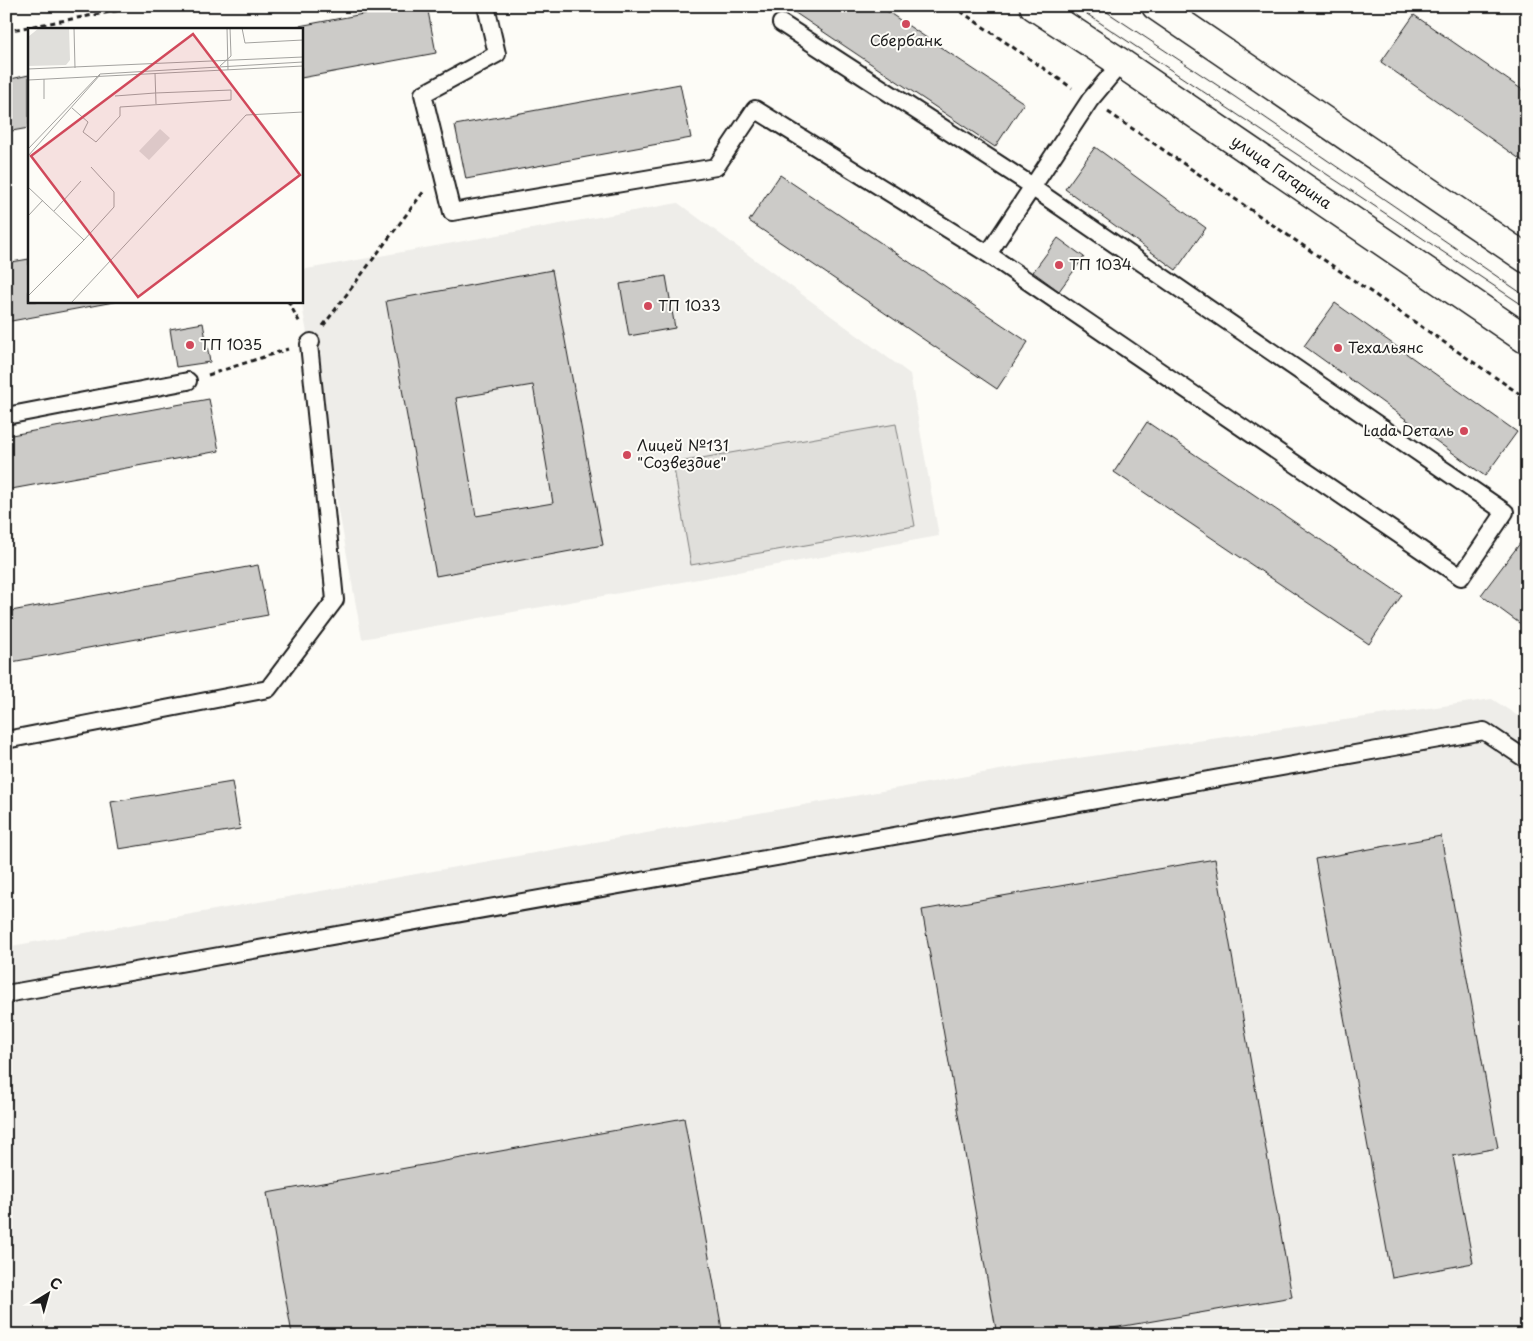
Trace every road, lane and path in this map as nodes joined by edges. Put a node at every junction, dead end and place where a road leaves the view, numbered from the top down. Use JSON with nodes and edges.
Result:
{"nodes":[{"id":1,"x":143,"y":6,"type":"edge"},
{"id":2,"x":486,"y":6,"type":"edge"},
{"id":3,"x":953,"y":6,"type":"edge"},
{"id":4,"x":1034,"y":6,"type":"edge"},
{"id":5,"x":1156,"y":6,"type":"edge"},
{"id":6,"x":781,"y":23,"type":"dead end"},
{"id":7,"x":6,"y":31,"type":"edge"},
{"id":8,"x":1121,"y":63,"type":"junction"},
{"id":9,"x":1090,"y":100,"type":"junction"},
{"id":10,"x":441,"y":169,"type":"junction"},
{"id":11,"x":1033,"y":188,"type":"junction"},
{"id":12,"x":988,"y":254,"type":"junction"},
{"id":13,"x":1527,"y":259,"type":"edge"},
{"id":14,"x":289,"y":302,"type":"edge"},
{"id":15,"x":1527,"y":340,"type":"edge"},
{"id":16,"x":310,"y":342,"type":"junction"},
{"id":17,"x":188,"y":381,"type":"joint"},
{"id":18,"x":1527,"y":399,"type":"edge"},
{"id":19,"x":6,"y":416,"type":"edge"},
{"id":20,"x":6,"y":740,"type":"edge"},
{"id":21,"x":1527,"y":760,"type":"edge"},
{"id":22,"x":6,"y":994,"type":"edge"}],
"edges":[{"from":1,"to":7,"type":"path"},
{"from":2,"to":10,"type":"lane"},
{"from":3,"to":9,"type":"path"},
{"from":4,"to":8,"type":"main road","name":"улица Гагарина"},
{"from":5,"to":13,"type":"main road"},
{"from":6,"to":11,"type":"lane"},
{"from":8,"to":9,"type":"lane"},
{"from":8,"to":15,"type":"main road","name":"улица Гагарина"},
{"from":9,"to":11,"type":"lane"},
{"from":9,"to":18,"type":"path"},
{"from":10,"to":12,"type":"lane"},
{"from":10,"to":16,"type":"path"},
{"from":11,"to":12,"type":"lane"},
{"from":11,"to":12,"type":"lane"},
{"from":14,"to":16,"type":"path"},
{"from":16,"to":17,"type":"path"},
{"from":16,"to":20,"type":"lane"},
{"from":17,"to":19,"type":"lane"},
{"from":21,"to":22,"type":"lane"}]}
